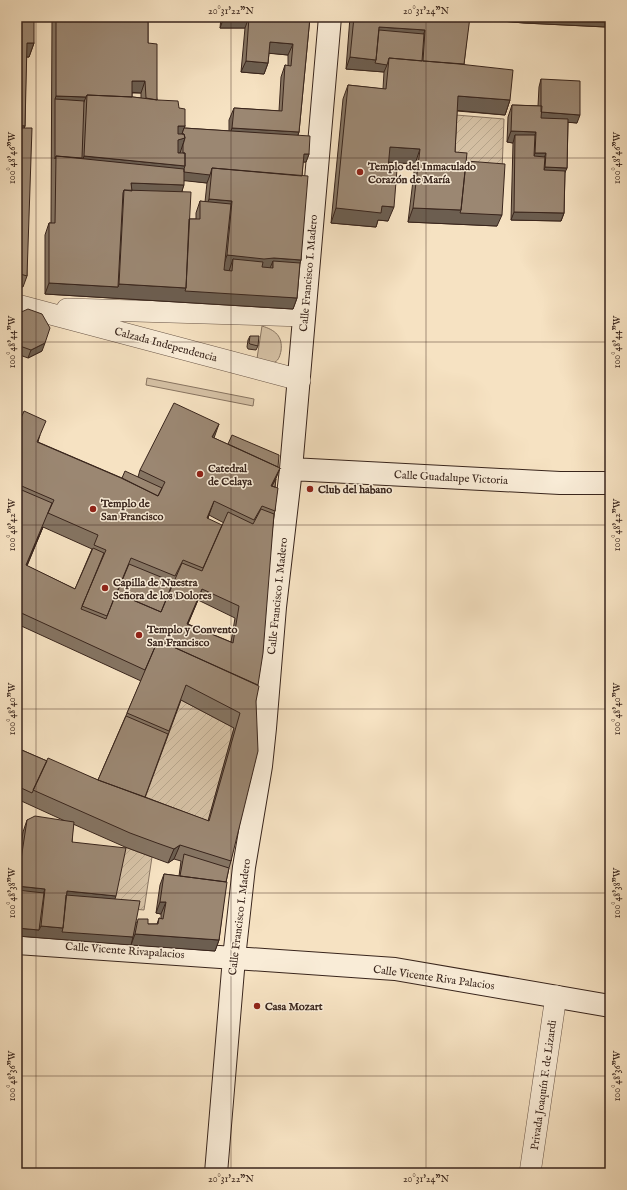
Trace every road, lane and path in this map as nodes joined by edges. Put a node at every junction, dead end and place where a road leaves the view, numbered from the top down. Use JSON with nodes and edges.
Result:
{"nodes":[{"id":1,"x":330,"y":17,"type":"edge"},
{"id":2,"x":25,"y":306,"type":"edge"},
{"id":3,"x":304,"y":316,"type":"junction"},
{"id":4,"x":300,"y":380,"type":"junction"},
{"id":5,"x":291,"y":469,"type":"junction"},
{"id":6,"x":610,"y":483,"type":"edge"},
{"id":7,"x":17,"y":943,"type":"edge"},
{"id":8,"x":234,"y":958,"type":"junction"},
{"id":9,"x":556,"y":996,"type":"junction"},
{"id":10,"x":610,"y":1006,"type":"edge"},
{"id":11,"x":536,"y":1172,"type":"edge"},
{"id":12,"x":216,"y":1173,"type":"edge"}],
"edges":[{"from":1,"to":3,"type":"main road","name":"Calle Francisco I. Madero"},
{"from":2,"to":3,"type":"street","name":"Calzada Independencia"},
{"from":2,"to":4,"type":"street","name":"Calzada Independencia"},
{"from":3,"to":4,"type":"main road","name":"Calle Francisco I. Madero"},
{"from":4,"to":5,"type":"main road","name":"Calle Francisco I. Madero"},
{"from":5,"to":6,"type":"main road","name":"Calle Guadalupe Victoria"},
{"from":5,"to":8,"type":"main road","name":"Calle Francisco I. Madero"},
{"from":7,"to":8,"type":"main road","name":"Calle Vicente Rivapalacios"},
{"from":8,"to":9,"type":"main road","name":"Calle Vicente Riva Palacios"},
{"from":8,"to":12,"type":"main road","name":"Calle Francisco I. Madero"},
{"from":9,"to":10,"type":"main road","name":"Calle Vicente Riva Palacios"},
{"from":9,"to":11,"type":"street","name":"Privada Joaquín F. de Lizardi"}]}
